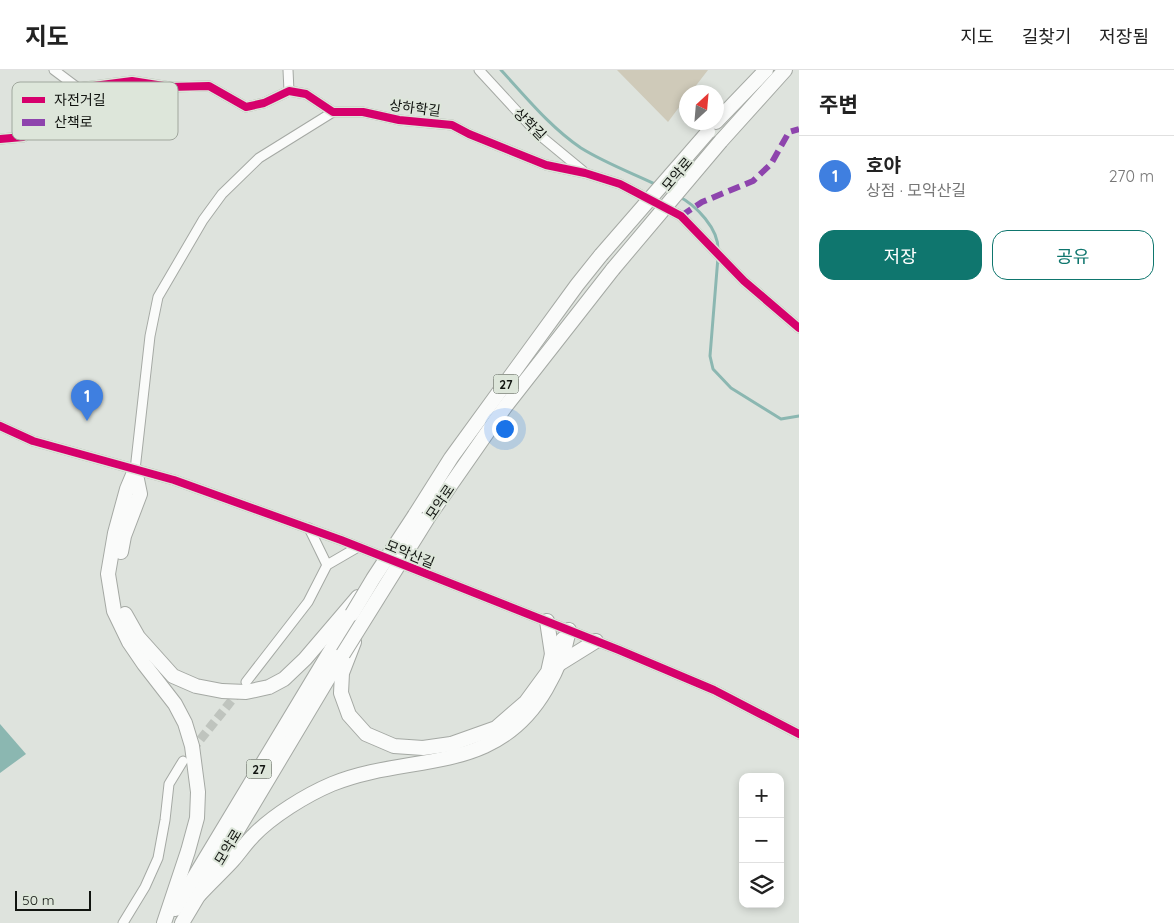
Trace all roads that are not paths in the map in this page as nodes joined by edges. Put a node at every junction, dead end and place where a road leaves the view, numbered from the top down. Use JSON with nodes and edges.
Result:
{"nodes":[{"id":1,"x":54,"y":70,"type":"edge"},
{"id":2,"x":288,"y":70,"type":"edge"},
{"id":3,"x":479,"y":70,"type":"edge"},
{"id":4,"x":766,"y":70,"type":"edge"},
{"id":5,"x":785,"y":70,"type":"edge"},
{"id":6,"x":70,"y":82,"type":"edge"},
{"id":7,"x":124,"y":82,"type":"edge"},
{"id":8,"x":138,"y":82,"type":"edge"},
{"id":9,"x":178,"y":87,"type":"edge"},
{"id":10,"x":289,"y":92,"type":"junction"},
{"id":11,"x":332,"y":112,"type":"junction"},
{"id":12,"x":724,"y":114,"type":"edge"},
{"id":13,"x":709,"y":130,"type":"edge"},
{"id":14,"x":585,"y":173,"type":"junction"},
{"id":15,"x":799,"y":328,"type":"edge"},
{"id":16,"x":0,"y":426,"type":"edge"},
{"id":17,"x":135,"y":470,"type":"junction"},
{"id":18,"x":309,"y":528,"type":"junction"},
{"id":19,"x":358,"y":546,"type":"junction"},
{"id":20,"x":327,"y":565,"type":"junction"},
{"id":21,"x":373,"y":579,"type":"junction"},
{"id":22,"x":369,"y":612,"type":"junction"},
{"id":23,"x":547,"y":621,"type":"junction"},
{"id":24,"x":569,"y":630,"type":"junction"},
{"id":25,"x":596,"y":641,"type":"junction"},
{"id":26,"x":556,"y":659,"type":"junction"},
{"id":27,"x":246,"y":682,"type":"tunnel mouth"},
{"id":28,"x":799,"y":734,"type":"edge"},
{"id":29,"x":183,"y":761,"type":"dead end"},
{"id":30,"x":199,"y":895,"type":"junction"},
{"id":31,"x":122,"y":923,"type":"edge"},
{"id":32,"x":165,"y":923,"type":"edge"},
{"id":33,"x":182,"y":923,"type":"edge"}],
"edges":[{"from":1,"to":6,"type":"street"},
{"from":2,"to":10,"type":"street"},
{"from":3,"to":14,"type":"street","name":"상학길"},
{"from":4,"to":12,"type":"main road","name":"모악로","number":"27"},
{"from":5,"to":22,"type":"main road","name":"모악로","number":"27","bridge":true},
{"from":7,"to":8,"type":"street"},
{"from":9,"to":10,"type":"street"},
{"from":10,"to":11,"type":"street"},
{"from":11,"to":14,"type":"street","name":"상하학길"},
{"from":11,"to":17,"type":"street"},
{"from":13,"to":21,"type":"main road","name":"모악로","number":"27","bridge":true},
{"from":14,"to":15,"type":"street","name":"상하학길"},
{"from":16,"to":17,"type":"street","name":"모악산길"},
{"from":17,"to":18,"type":"street","name":"모악산길"},
{"from":17,"to":21,"type":"main road"},
{"from":17,"to":32,"type":"main road"},
{"from":18,"to":19,"type":"street","name":"모악산길"},
{"from":18,"to":20,"type":"street"},
{"from":19,"to":20,"type":"street"},
{"from":19,"to":23,"type":"street","name":"모악산길"},
{"from":20,"to":27,"type":"street"},
{"from":21,"to":32,"type":"main road","name":"모악로","number":"27","bridge":true},
{"from":22,"to":26,"type":"main road"},
{"from":22,"to":30,"type":"main road","name":"모악로","number":"27","bridge":true},
{"from":23,"to":24,"type":"street","name":"모악산길"},
{"from":23,"to":26,"type":"main road"},
{"from":24,"to":25,"type":"street","name":"모악산길"},
{"from":24,"to":26,"type":"main road"},
{"from":25,"to":26,"type":"main road"},
{"from":25,"to":28,"type":"street","name":"모악산길"},
{"from":26,"to":30,"type":"main road"},
{"from":29,"to":31,"type":"street"},
{"from":30,"to":33,"type":"main road","name":"모악로","number":"27"}]}
